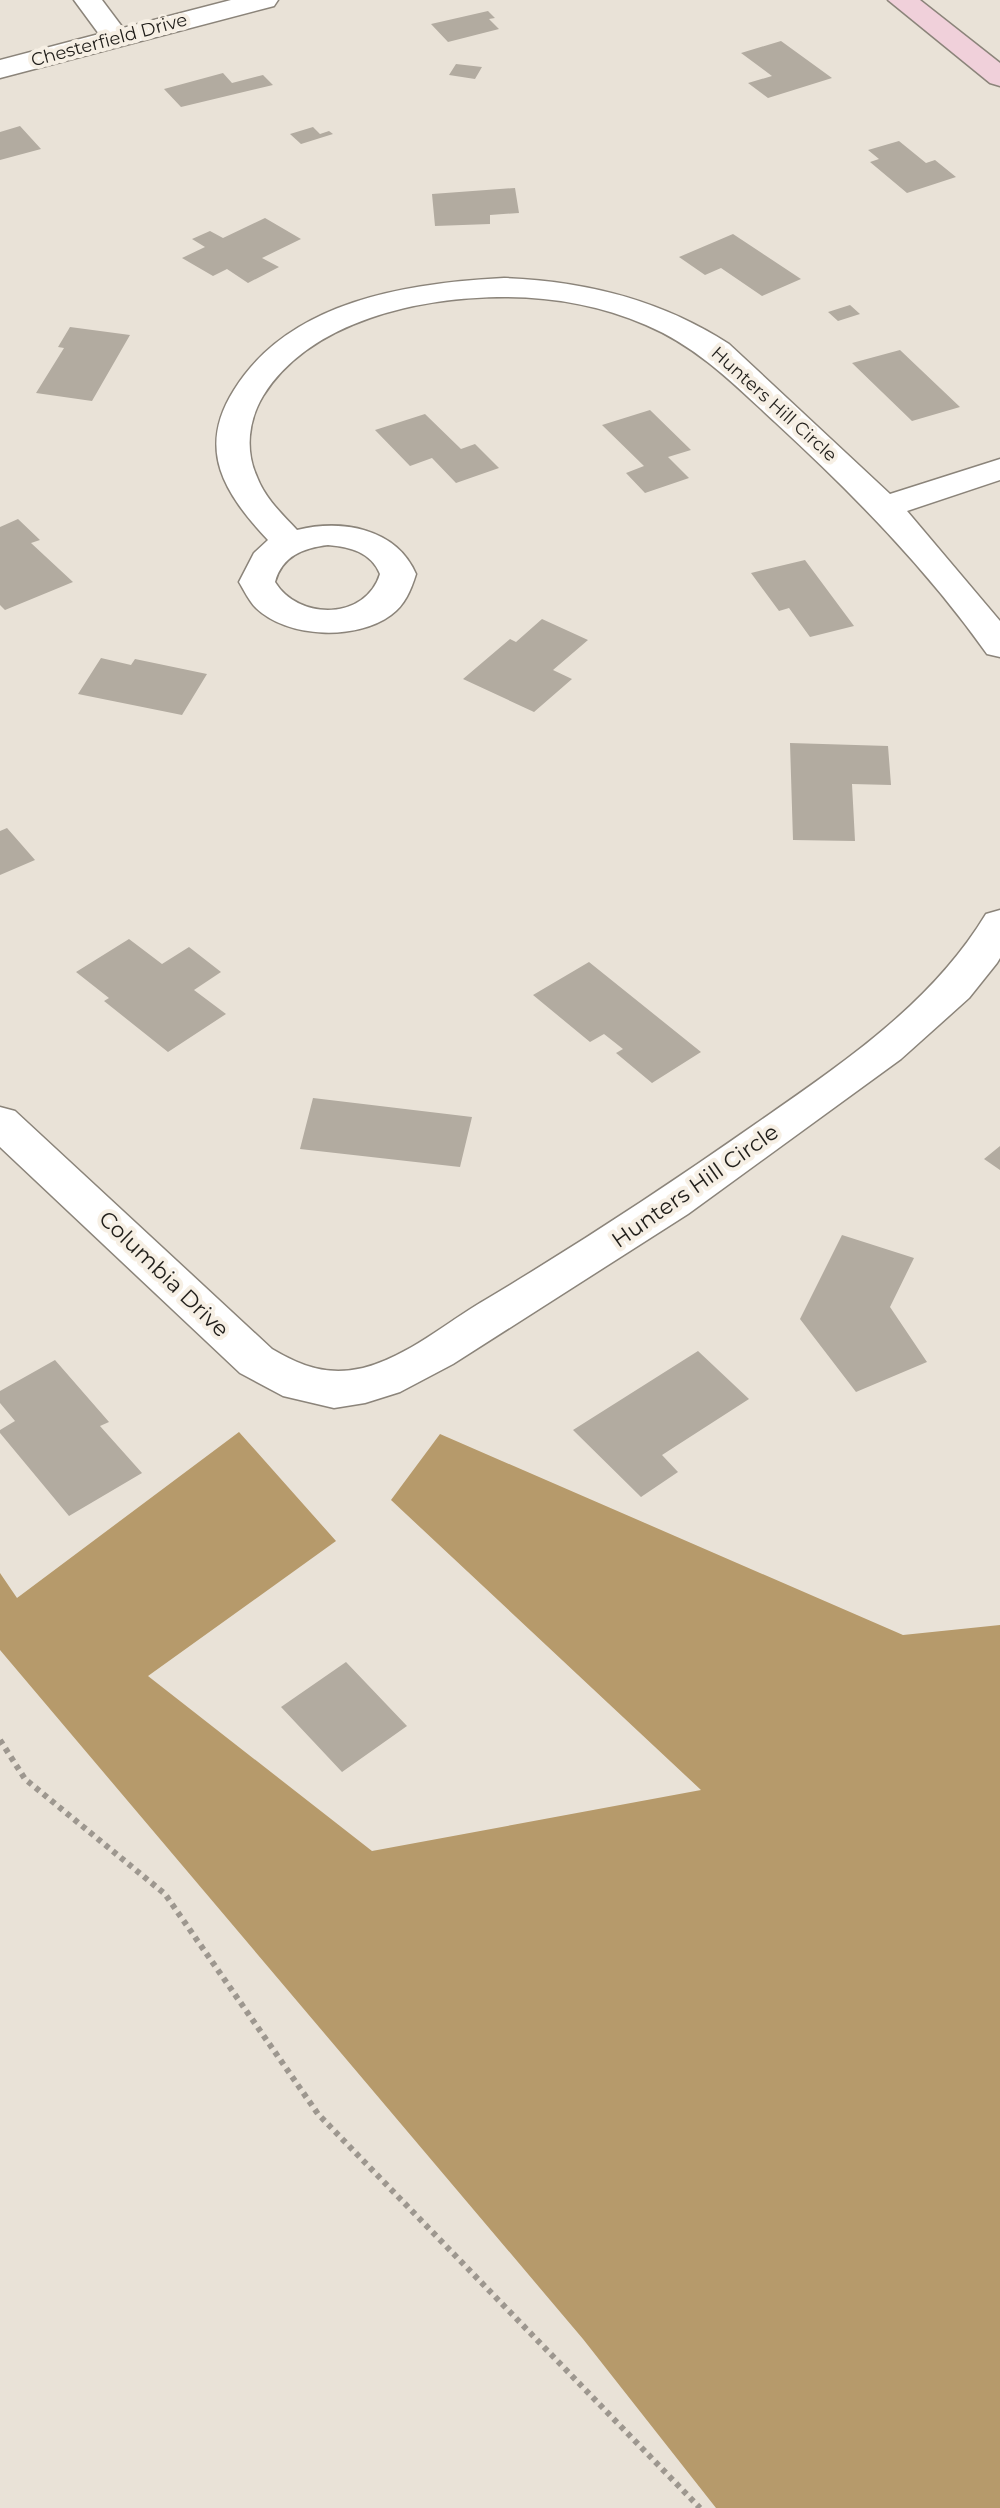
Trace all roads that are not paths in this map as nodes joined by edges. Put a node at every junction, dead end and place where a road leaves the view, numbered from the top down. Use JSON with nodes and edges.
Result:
{"nodes":[{"id":1,"x":88,"y":0,"type":"edge"},
{"id":2,"x":264,"y":0,"type":"edge"},
{"id":3,"x":902,"y":0,"type":"edge"},
{"id":4,"x":116,"y":38,"type":"junction"},
{"id":5,"x":0,"y":69,"type":"edge"},
{"id":6,"x":1000,"y":77,"type":"edge"},
{"id":7,"x":1000,"y":469,"type":"edge"},
{"id":8,"x":885,"y":507,"type":"junction"},
{"id":9,"x":290,"y":543,"type":"dead end"},
{"id":10,"x":1000,"y":646,"type":"edge"},
{"id":11,"x":1000,"y":924,"type":"edge"},
{"id":12,"x":0,"y":1122,"type":"edge"},
{"id":13,"x":346,"y":1389,"type":"joint"}],
"edges":[{"from":1,"to":4,"type":"street"},
{"from":2,"to":4,"type":"street","name":"Chesterfield Drive"},
{"from":3,"to":6,"type":"street"},
{"from":4,"to":5,"type":"street","name":"Chesterfield Drive"},
{"from":7,"to":8,"type":"street"},
{"from":8,"to":9,"type":"street","name":"Hunters Hill Circle"},
{"from":8,"to":10,"type":"street","name":"Hunters Hill Circle"},
{"from":11,"to":13,"type":"street","name":"Hunters Hill Circle"},
{"from":12,"to":13,"type":"street","name":"Columbia Drive"}]}
